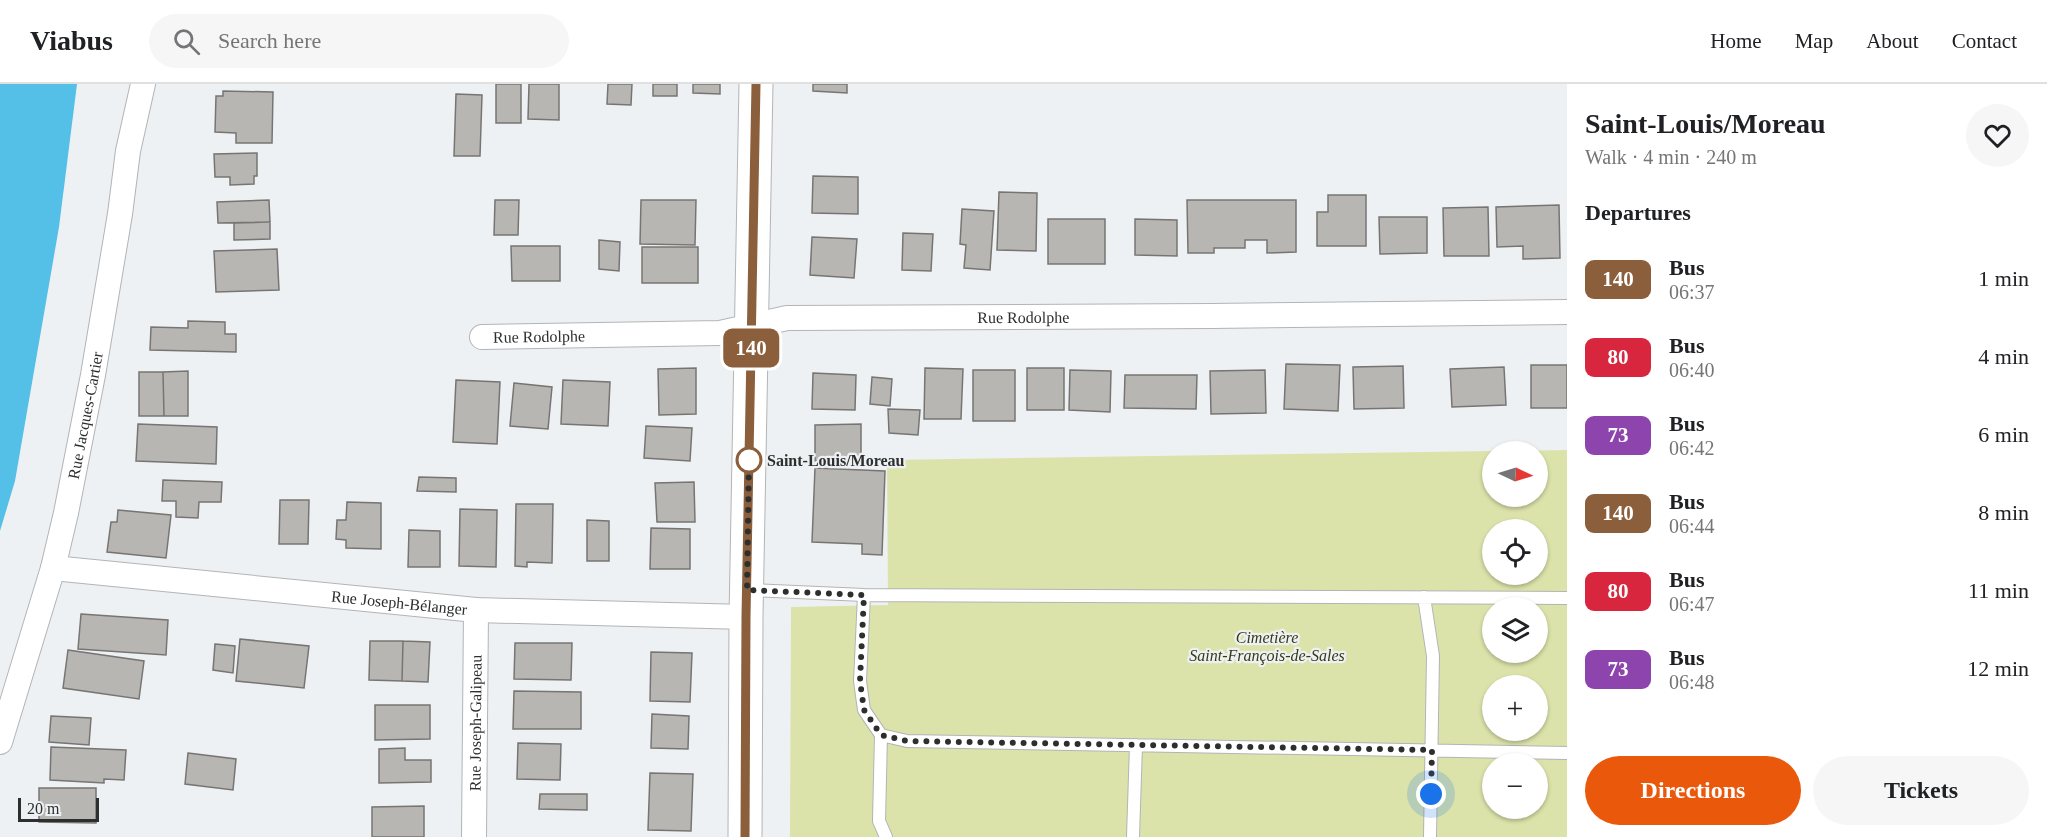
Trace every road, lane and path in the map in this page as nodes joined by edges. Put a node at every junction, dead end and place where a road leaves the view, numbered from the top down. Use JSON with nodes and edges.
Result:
{"nodes":[{"id":1,"x":143,"y":84,"type":"edge"},
{"id":2,"x":756,"y":84,"type":"edge"},
{"id":3,"x":1567,"y":312,"type":"edge"},
{"id":4,"x":752,"y":325,"type":"junction"},
{"id":5,"x":482,"y":337,"type":"dead end"},
{"id":6,"x":53,"y":567,"type":"junction"},
{"id":7,"x":864,"y":595,"type":"junction"},
{"id":8,"x":1424,"y":597,"type":"junction"},
{"id":9,"x":1567,"y":598,"type":"edge"},
{"id":10,"x":746,"y":604,"type":"junction"},
{"id":11,"x":476,"y":610,"type":"junction"},
{"id":12,"x":881,"y":735,"type":"junction"},
{"id":13,"x":0,"y":742,"type":"edge"},
{"id":14,"x":1136,"y":745,"type":"junction"},
{"id":15,"x":1432,"y":750,"type":"junction"},
{"id":16,"x":1567,"y":753,"type":"edge"},
{"id":17,"x":474,"y":837,"type":"edge"},
{"id":18,"x":745,"y":837,"type":"edge"},
{"id":19,"x":886,"y":837,"type":"edge"},
{"id":20,"x":1133,"y":837,"type":"edge"},
{"id":21,"x":1430,"y":837,"type":"edge"}],
"edges":[{"from":1,"to":6,"type":"street","name":"Rue Jacques-Cartier"},
{"from":2,"to":4,"type":"main road"},
{"from":3,"to":4,"type":"street","name":"Rue Rodolphe"},
{"from":4,"to":5,"type":"street","name":"Rue Rodolphe"},
{"from":4,"to":10,"type":"main road"},
{"from":6,"to":11,"type":"street","name":"Rue Joseph-Bélanger"},
{"from":6,"to":13,"type":"street","name":"Rue Jacques-Cartier"},
{"from":7,"to":8,"type":"lane"},
{"from":7,"to":10,"type":"lane"},
{"from":7,"to":12,"type":"lane"},
{"from":8,"to":9,"type":"lane"},
{"from":8,"to":15,"type":"lane"},
{"from":10,"to":11,"type":"street","name":"Rue Joseph-Bélanger"},
{"from":10,"to":18,"type":"main road"},
{"from":11,"to":17,"type":"street","name":"Rue Joseph-Galipeau"},
{"from":12,"to":14,"type":"lane"},
{"from":12,"to":19,"type":"lane"},
{"from":14,"to":15,"type":"lane"},
{"from":14,"to":20,"type":"lane"},
{"from":15,"to":16,"type":"lane"},
{"from":15,"to":21,"type":"lane"}]}
